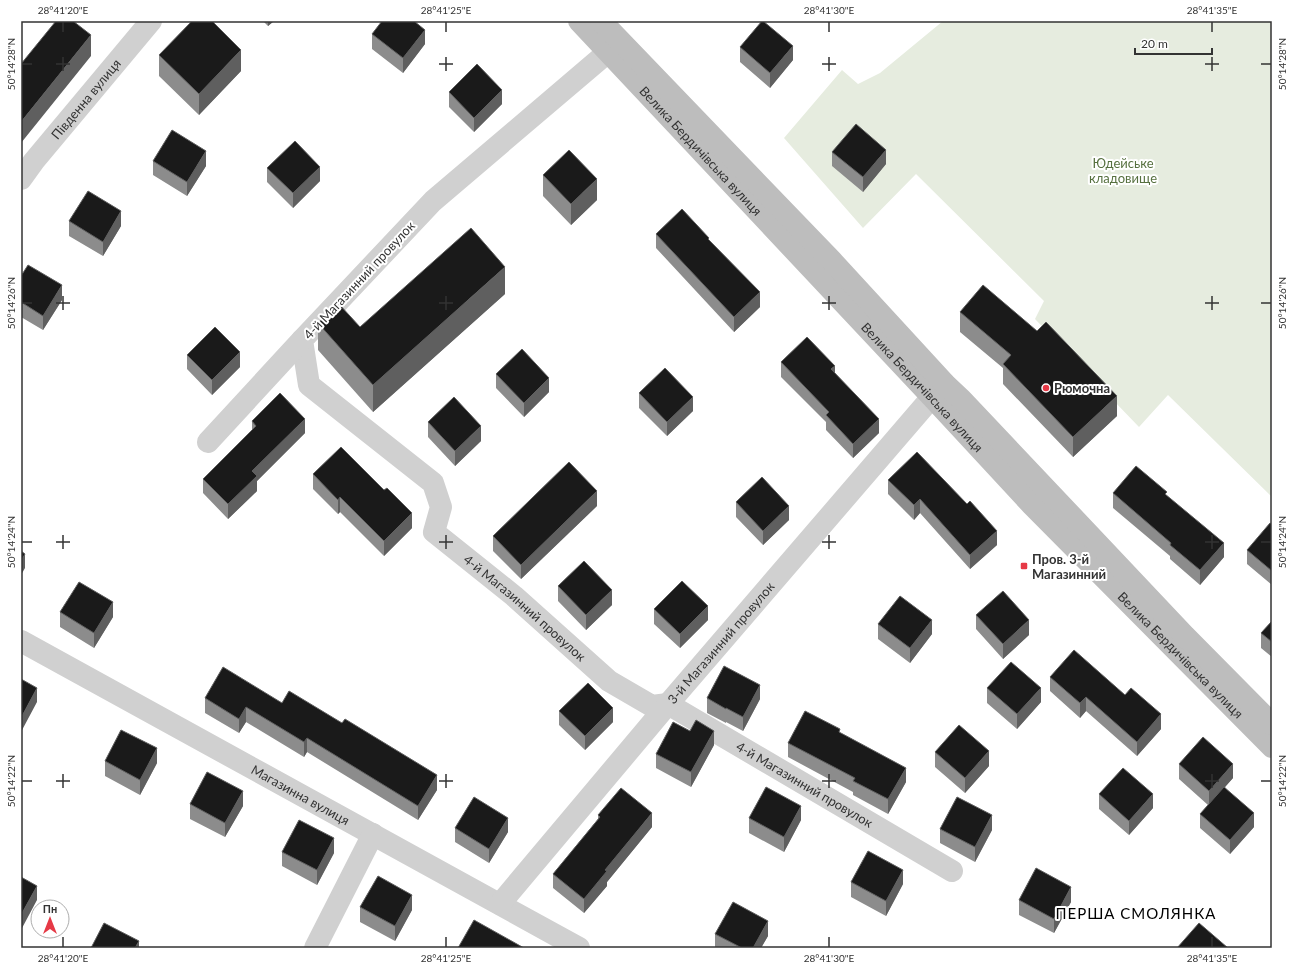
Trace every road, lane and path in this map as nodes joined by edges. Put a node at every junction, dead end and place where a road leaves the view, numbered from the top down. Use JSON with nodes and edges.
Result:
{"nodes":[{"id":1,"x":151,"y":21,"type":"edge"},
{"id":2,"x":578,"y":21,"type":"edge"},
{"id":3,"x":601,"y":21,"type":"edge"},
{"id":4,"x":608,"y":52,"type":"junction"},
{"id":5,"x":21,"y":179,"type":"edge"},
{"id":6,"x":302,"y":340,"type":"junction"},
{"id":7,"x":939,"y":391,"type":"junction"},
{"id":8,"x":208,"y":442,"type":"dead end"},
{"id":9,"x":21,"y":641,"type":"edge"},
{"id":10,"x":668,"y":704,"type":"junction"},
{"id":11,"x":1272,"y":724,"type":"edge"},
{"id":12,"x":1272,"y":747,"type":"edge"},
{"id":13,"x":373,"y":834,"type":"junction"},
{"id":14,"x":952,"y":871,"type":"dead end"},
{"id":15,"x":500,"y":904,"type":"junction"},
{"id":16,"x":315,"y":948,"type":"edge"},
{"id":17,"x":579,"y":948,"type":"edge"}],
"edges":[{"from":1,"to":5,"type":"street","name":"Південна вулиця"},
{"from":2,"to":4,"type":"main road","name":"Велика Бердичівська вулиця"},
{"from":3,"to":7,"type":"main road","name":"Велика Бердичівська вулиця"},
{"from":4,"to":6,"type":"street","name":"4-й Магазинний провулок"},
{"from":4,"to":7,"type":"main road","name":"Велика Бердичівська вулиця"},
{"from":6,"to":8,"type":"street"},
{"from":6,"to":10,"type":"street","name":"4-й Магазинний провулок"},
{"from":7,"to":10,"type":"street","name":"3-й Магазинний провулок"},
{"from":7,"to":11,"type":"main road","name":"Велика Бердичівська вулиця"},
{"from":7,"to":12,"type":"main road","name":"Велика Бердичівська вулиця"},
{"from":9,"to":13,"type":"street","name":"Магазинна вулиця"},
{"from":10,"to":14,"type":"street","name":"4-й Магазинний провулок"},
{"from":10,"to":15,"type":"street","name":"3-й Магазинний провулок"},
{"from":13,"to":15,"type":"street","name":"Магазинна вулиця"},
{"from":13,"to":16,"type":"street"},
{"from":15,"to":17,"type":"street","name":"Магазинна вулиця"}]}
